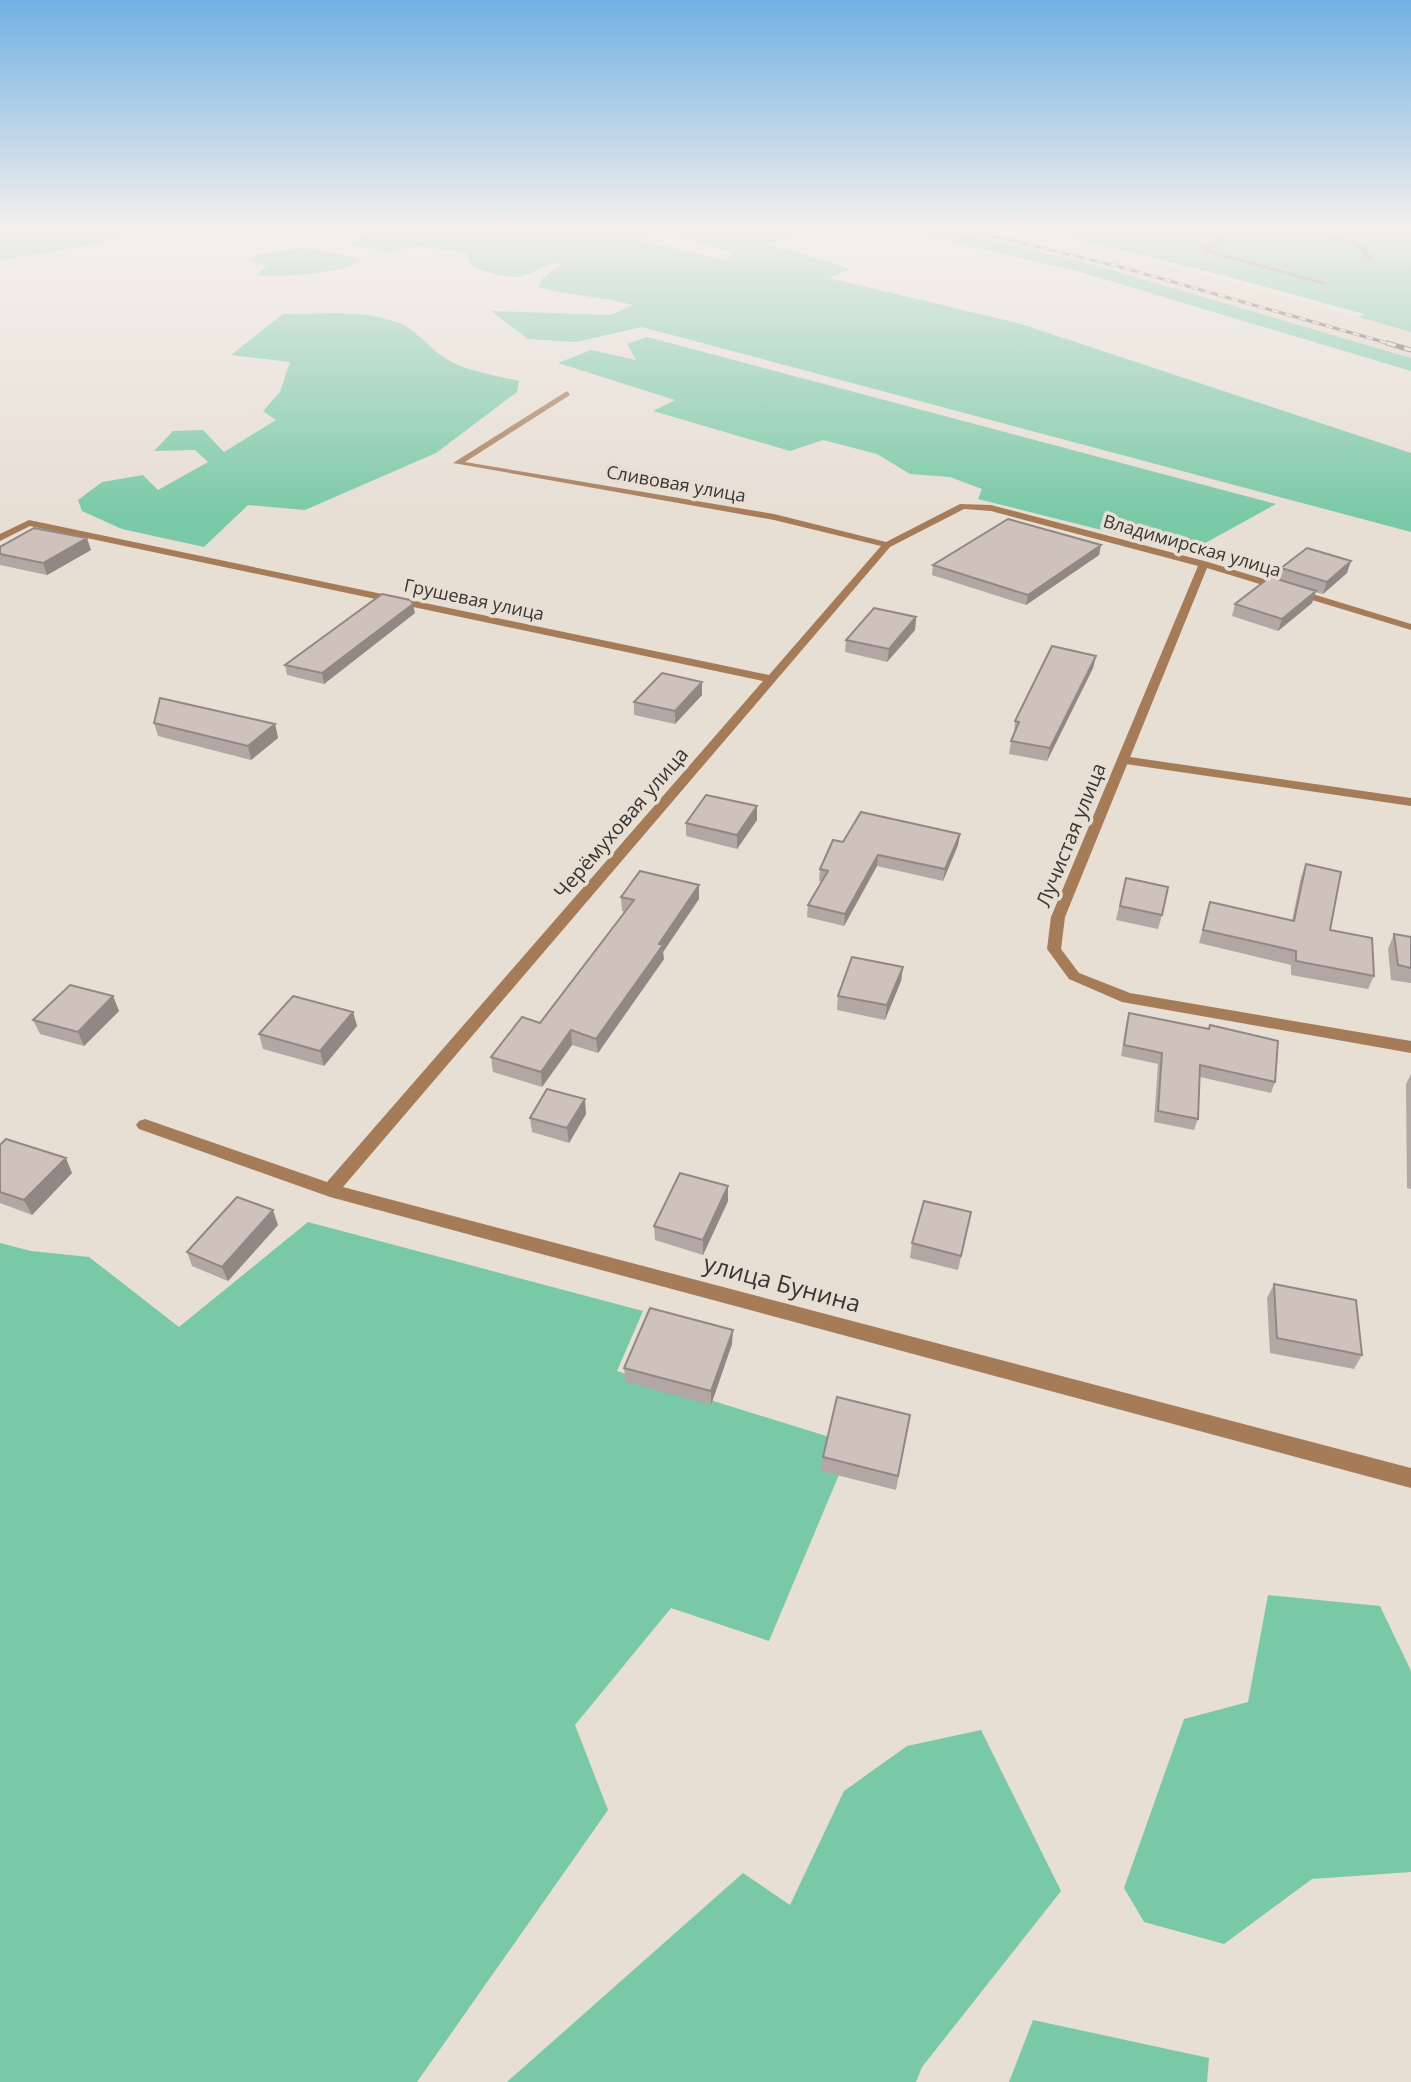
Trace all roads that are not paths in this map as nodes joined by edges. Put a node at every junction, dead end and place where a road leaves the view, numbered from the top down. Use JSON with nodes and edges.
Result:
{"nodes":[{"id":1,"x":567,"y":393,"type":"dead end"},
{"id":2,"x":963,"y":506,"type":"joint"},
{"id":3,"x":0,"y":538,"type":"edge"},
{"id":4,"x":887,"y":545,"type":"junction"},
{"id":5,"x":1204,"y":564,"type":"junction"},
{"id":6,"x":1411,"y":627,"type":"edge"},
{"id":7,"x":772,"y":679,"type":"junction"},
{"id":8,"x":1123,"y":760,"type":"junction"},
{"id":9,"x":1411,"y":802,"type":"edge"},
{"id":10,"x":1411,"y":1047,"type":"edge"},
{"id":11,"x":145,"y":1125,"type":"dead end"},
{"id":12,"x":330,"y":1190,"type":"junction"},
{"id":13,"x":1411,"y":1478,"type":"edge"}],
"edges":[{"from":1,"to":4,"type":"street","name":"Сливовая улица"},
{"from":2,"to":4,"type":"street","name":"Черёмуховая улица"},
{"from":2,"to":5,"type":"street","name":"Владимирская улица"},
{"from":3,"to":7,"type":"street","name":"Грушевая улица"},
{"from":4,"to":7,"type":"street","name":"Черёмуховая улица"},
{"from":5,"to":6,"type":"street","name":"Владимирская улица"},
{"from":5,"to":8,"type":"street","name":"Лучистая улица"},
{"from":7,"to":12,"type":"street","name":"Черёмуховая улица"},
{"from":8,"to":9,"type":"street"},
{"from":8,"to":10,"type":"street","name":"Лучистая улица"},
{"from":11,"to":12,"type":"street","name":"улица Бунина"},
{"from":12,"to":13,"type":"street","name":"улица Бунина"}]}
